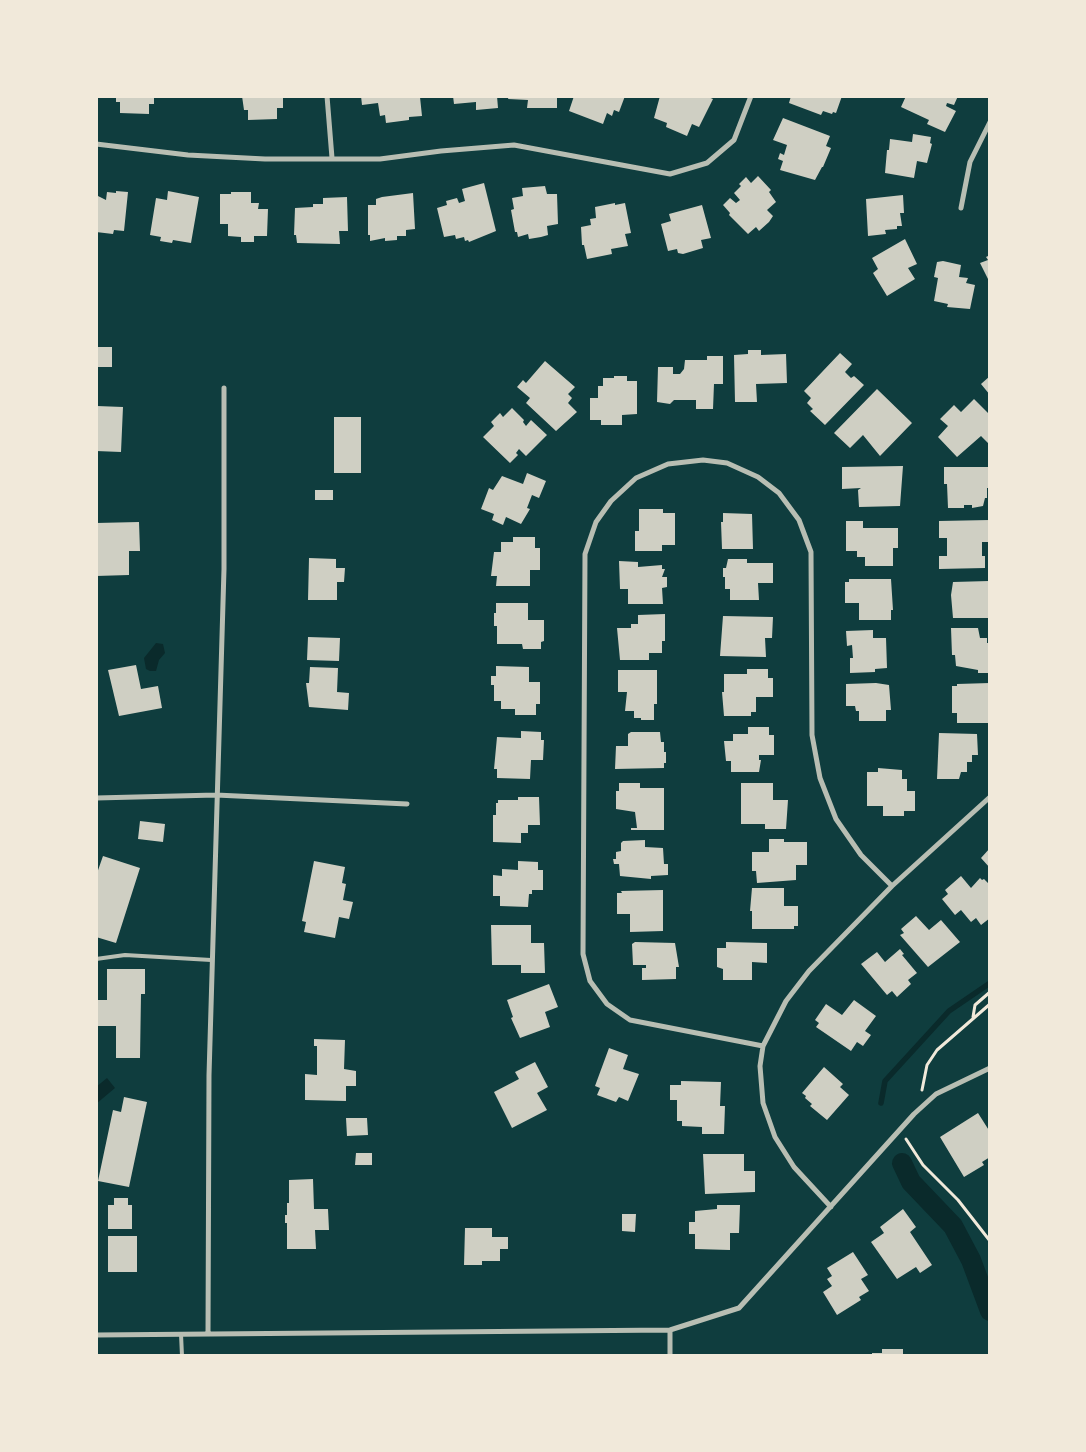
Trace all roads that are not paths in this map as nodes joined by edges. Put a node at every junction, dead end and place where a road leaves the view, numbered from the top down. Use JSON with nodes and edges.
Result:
{"nodes":[{"id":1,"x":327,"y":96,"type":"edge"},
{"id":2,"x":751,"y":96,"type":"edge"},
{"id":3,"x":990,"y":122,"type":"edge"},
{"id":4,"x":96,"y":144,"type":"edge"},
{"id":5,"x":332,"y":158,"type":"junction"},
{"id":6,"x":961,"y":208,"type":"dead end"},
{"id":7,"x":224,"y":388,"type":"dead end"},
{"id":8,"x":216,"y":795,"type":"junction"},
{"id":9,"x":990,"y":797,"type":"edge"},
{"id":10,"x":96,"y":798,"type":"edge"},
{"id":11,"x":407,"y":804,"type":"dead end"},
{"id":12,"x":892,"y":886,"type":"junction"},
{"id":13,"x":96,"y":959,"type":"edge"},
{"id":14,"x":211,"y":960,"type":"junction"},
{"id":15,"x":762,"y":1046,"type":"junction"},
{"id":16,"x":990,"y":1068,"type":"edge"},
{"id":17,"x":831,"y":1207,"type":"junction"},
{"id":18,"x":670,"y":1330,"type":"junction"},
{"id":19,"x":181,"y":1334,"type":"junction"},
{"id":20,"x":208,"y":1334,"type":"junction"},
{"id":21,"x":96,"y":1335,"type":"edge"},
{"id":22,"x":182,"y":1356,"type":"edge"},
{"id":23,"x":670,"y":1356,"type":"edge"}],
"edges":[{"from":1,"to":5,"type":"street"},
{"from":2,"to":5,"type":"street"},
{"from":3,"to":6,"type":"street"},
{"from":4,"to":5,"type":"street"},
{"from":7,"to":8,"type":"street"},
{"from":8,"to":10,"type":"street"},
{"from":8,"to":11,"type":"street"},
{"from":8,"to":14,"type":"street"},
{"from":9,"to":12,"type":"street"},
{"from":12,"to":15,"type":"street"},
{"from":12,"to":15,"type":"street"},
{"from":13,"to":14,"type":"lane"},
{"from":14,"to":20,"type":"street"},
{"from":15,"to":17,"type":"street"},
{"from":16,"to":17,"type":"street"},
{"from":17,"to":18,"type":"street"},
{"from":18,"to":20,"type":"street"},
{"from":18,"to":23,"type":"street"},
{"from":19,"to":20,"type":"street"},
{"from":19,"to":21,"type":"street"},
{"from":19,"to":22,"type":"lane"}]}
